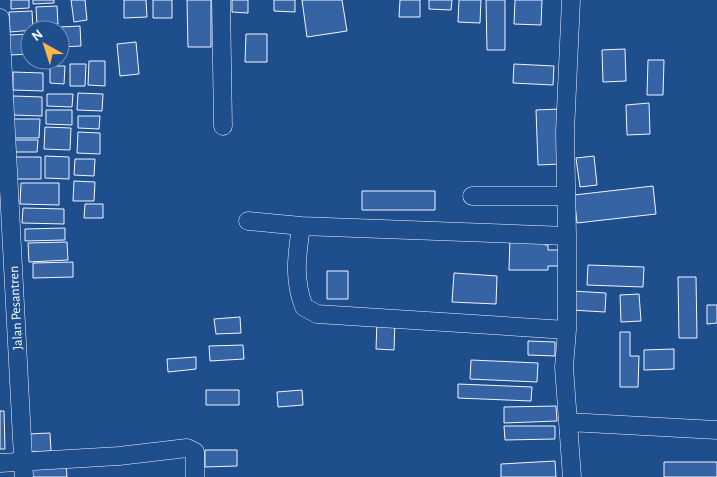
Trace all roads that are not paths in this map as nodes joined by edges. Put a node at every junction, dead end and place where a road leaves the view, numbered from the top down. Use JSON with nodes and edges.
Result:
{"nodes":[{"id":1,"x":221,"y":0,"type":"edge"},
{"id":2,"x":571,"y":0,"type":"edge"},
{"id":3,"x":0,"y":18,"type":"edge"},
{"id":4,"x":2,"y":94,"type":"edge"},
{"id":5,"x":223,"y":126,"type":"dead end"},
{"id":6,"x":472,"y":196,"type":"dead end"},
{"id":7,"x":566,"y":196,"type":"junction"},
{"id":8,"x":248,"y":221,"type":"dead end"},
{"id":9,"x":302,"y":226,"type":"junction"},
{"id":10,"x":567,"y":236,"type":"junction"},
{"id":11,"x":6,"y":258,"type":"edge"},
{"id":12,"x":567,"y":330,"type":"junction"},
{"id":13,"x":568,"y":422,"type":"junction"},
{"id":14,"x":717,"y":430,"type":"edge"},
{"id":15,"x":0,"y":463,"type":"edge"},
{"id":16,"x":24,"y":469,"type":"edge"},
{"id":17,"x":195,"y":477,"type":"edge"},
{"id":18,"x":572,"y":477,"type":"edge"}],
"edges":[{"from":1,"to":5,"type":"street"},
{"from":2,"to":7,"type":"street"},
{"from":3,"to":4,"type":"street","name":"Jalan Pesantren"},
{"from":4,"to":11,"type":"street","name":"Jalan Pesantren"},
{"from":6,"to":7,"type":"street"},
{"from":7,"to":10,"type":"street"},
{"from":8,"to":9,"type":"street"},
{"from":9,"to":10,"type":"street"},
{"from":9,"to":12,"type":"street"},
{"from":10,"to":12,"type":"street"},
{"from":11,"to":16,"type":"street","name":"Jalan Pesantren"},
{"from":12,"to":13,"type":"street"},
{"from":13,"to":14,"type":"street"},
{"from":13,"to":18,"type":"street"},
{"from":15,"to":16,"type":"street"},
{"from":16,"to":17,"type":"street"}]}
